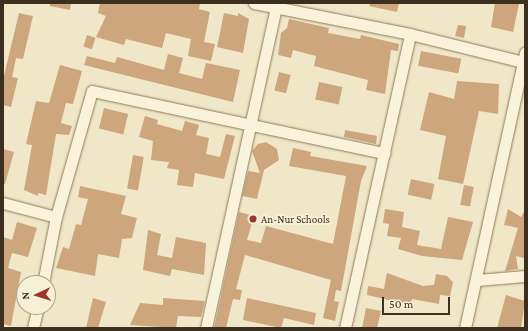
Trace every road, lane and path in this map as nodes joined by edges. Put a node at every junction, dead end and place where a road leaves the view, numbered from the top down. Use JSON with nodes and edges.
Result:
{"nodes":[{"id":1,"x":254,"y":3,"type":"edge"},
{"id":2,"x":276,"y":8,"type":"junction"},
{"id":3,"x":410,"y":34,"type":"junction"},
{"id":4,"x":523,"y":65,"type":"edge"},
{"id":5,"x":251,"y":122,"type":"junction"},
{"id":6,"x":384,"y":153,"type":"junction"},
{"id":7,"x":3,"y":203,"type":"edge"},
{"id":8,"x":56,"y":217,"type":"junction"},
{"id":9,"x":45,"y":275,"type":"edge"},
{"id":10,"x":525,"y":276,"type":"edge"},
{"id":11,"x":477,"y":280,"type":"junction"},
{"id":12,"x":36,"y":315,"type":"edge"},
{"id":13,"x":33,"y":328,"type":"edge"},
{"id":14,"x":206,"y":328,"type":"edge"},
{"id":15,"x":345,"y":328,"type":"edge"},
{"id":16,"x":465,"y":328,"type":"edge"}],
"edges":[{"from":1,"to":2,"type":"street"},
{"from":2,"to":3,"type":"street"},
{"from":2,"to":5,"type":"street"},
{"from":3,"to":4,"type":"street"},
{"from":3,"to":6,"type":"street"},
{"from":4,"to":11,"type":"street"},
{"from":5,"to":6,"type":"street"},
{"from":5,"to":8,"type":"street"},
{"from":5,"to":14,"type":"street"},
{"from":6,"to":15,"type":"street"},
{"from":7,"to":8,"type":"street"},
{"from":8,"to":9,"type":"street"},
{"from":10,"to":11,"type":"street"},
{"from":11,"to":16,"type":"street"},
{"from":12,"to":13,"type":"street"}]}
